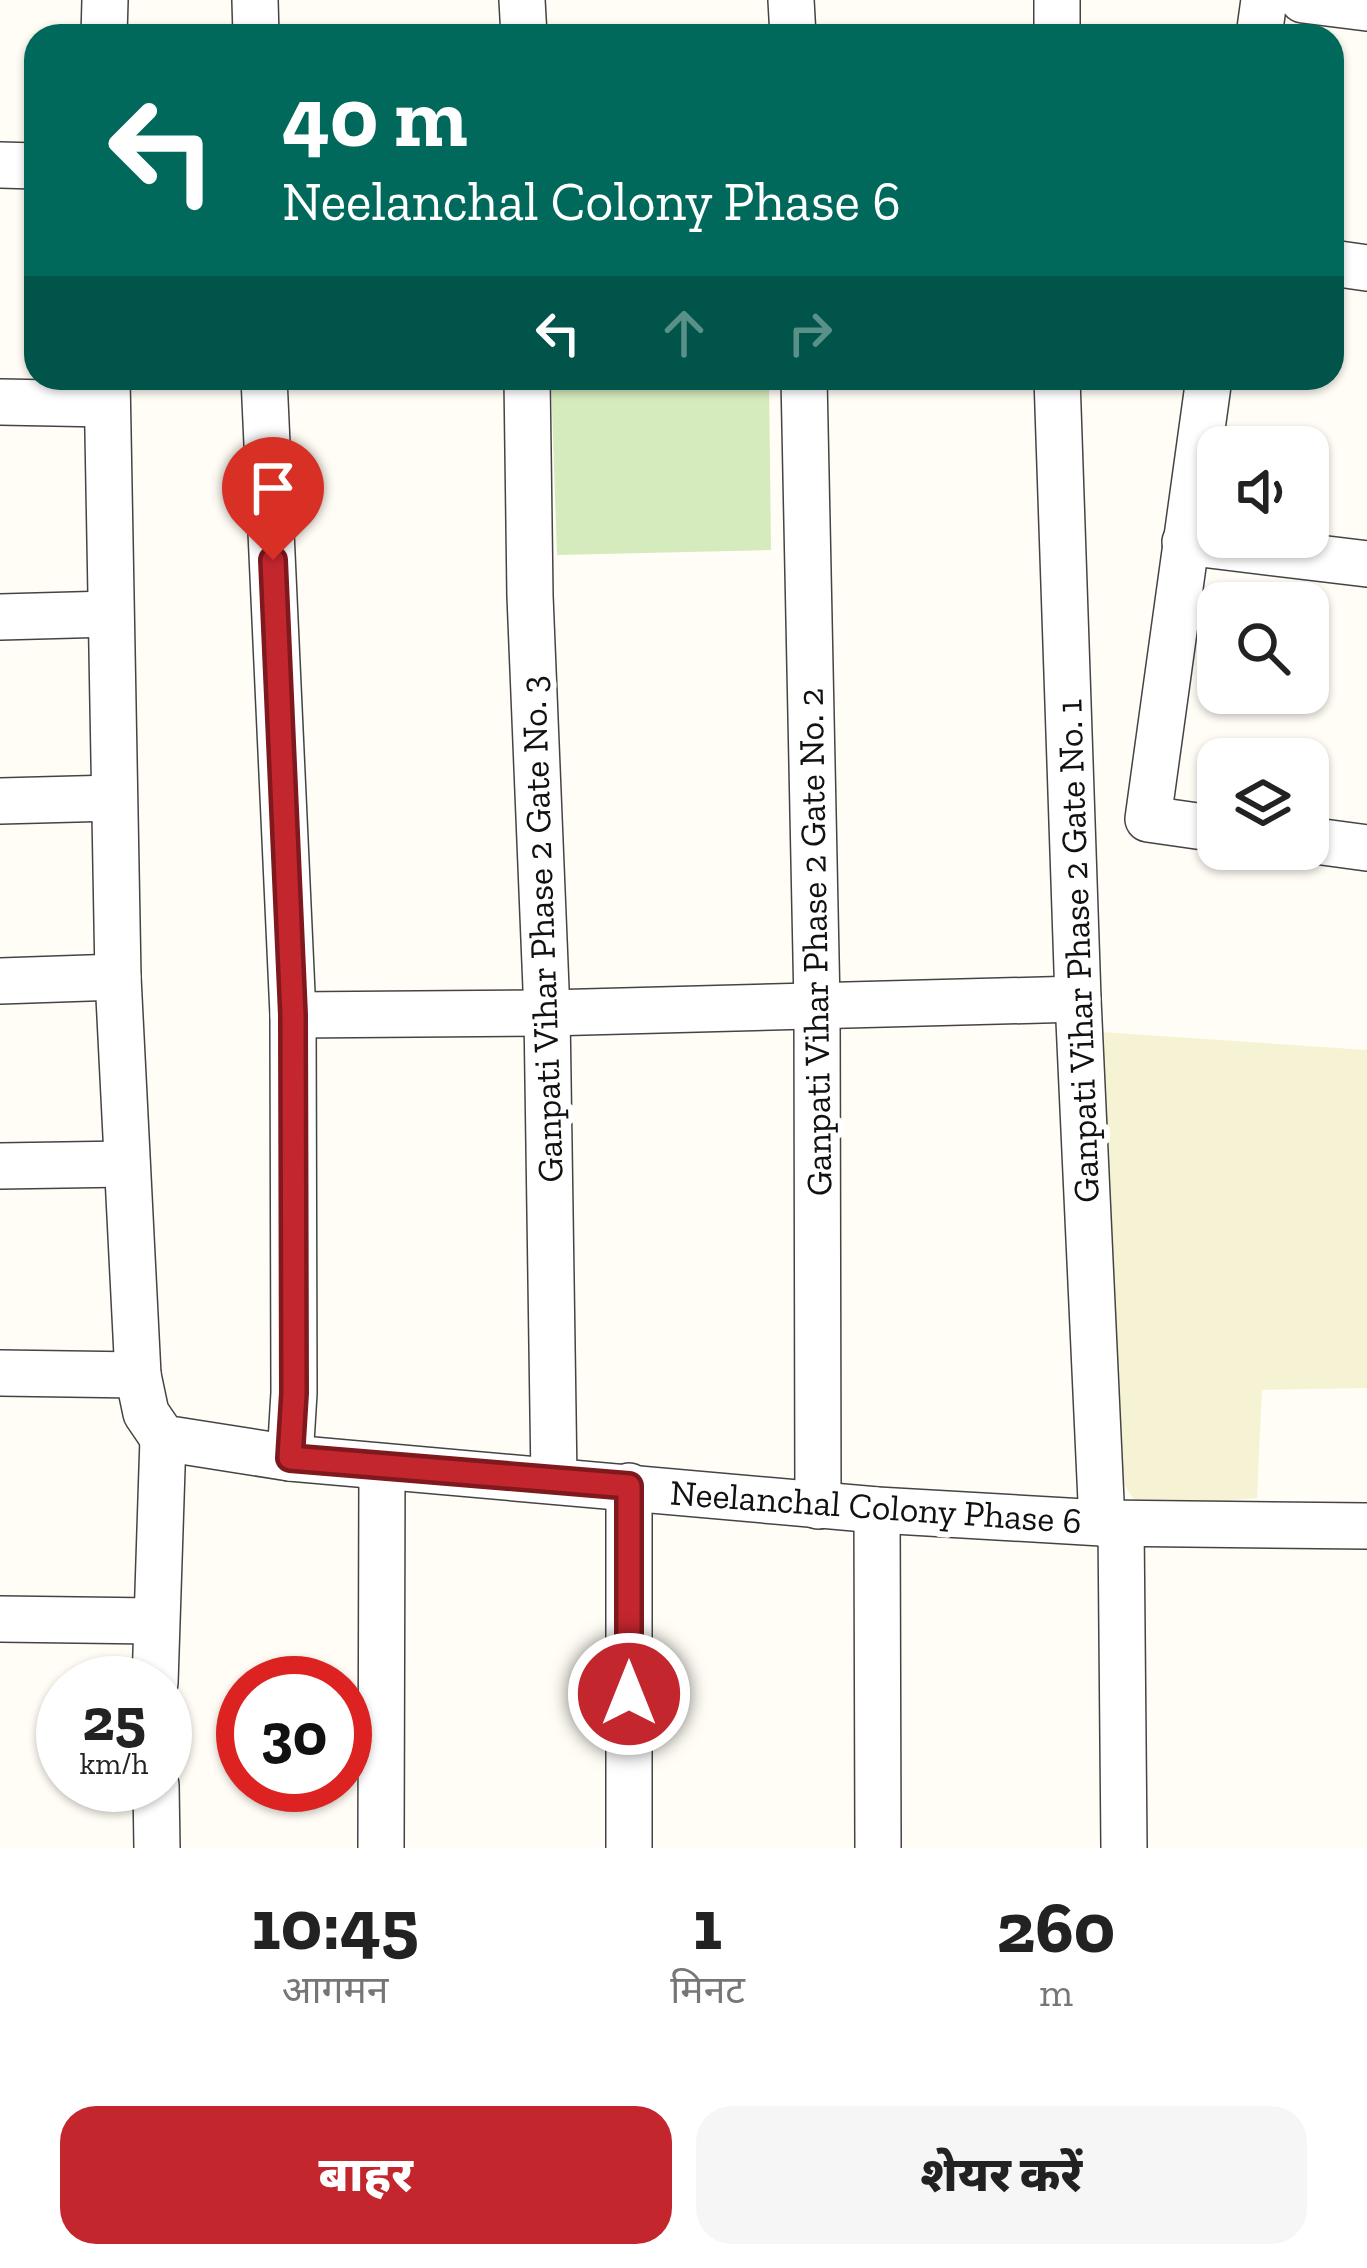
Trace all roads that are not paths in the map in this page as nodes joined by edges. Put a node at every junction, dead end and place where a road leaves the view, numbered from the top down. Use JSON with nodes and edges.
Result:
{"nodes":[{"id":1,"x":1303,"y":0,"type":"edge"},
{"id":2,"x":1367,"y":8,"type":"edge"},
{"id":3,"x":266,"y":390,"type":"edge"},
{"id":4,"x":527,"y":390,"type":"edge"},
{"id":5,"x":803,"y":390,"type":"edge"},
{"id":6,"x":1057,"y":390,"type":"edge"},
{"id":7,"x":1207,"y":390,"type":"edge"},
{"id":8,"x":107,"y":391,"type":"edge"},
{"id":9,"x":0,"y":402,"type":"edge"},
{"id":10,"x":1185,"y":542,"type":"junction"},
{"id":11,"x":1367,"y":564,"type":"edge"},
{"id":12,"x":110,"y":614,"type":"junction"},
{"id":13,"x":0,"y":617,"type":"edge"},
{"id":14,"x":114,"y":798,"type":"junction"},
{"id":15,"x":0,"y":801,"type":"edge"},
{"id":16,"x":1100,"y":814,"type":"dead end"},
{"id":17,"x":1148,"y":819,"type":"junction"},
{"id":18,"x":1197,"y":826,"type":"edge"},
{"id":19,"x":1329,"y":843,"type":"edge"},
{"id":20,"x":1367,"y":848,"type":"edge"},
{"id":21,"x":118,"y":977,"type":"junction"},
{"id":22,"x":0,"y":981,"type":"edge"},
{"id":23,"x":1078,"y":999,"type":"junction"},
{"id":24,"x":817,"y":1005,"type":"junction"},
{"id":25,"x":547,"y":1013,"type":"junction"},
{"id":26,"x":293,"y":1015,"type":"junction"},
{"id":27,"x":127,"y":1164,"type":"junction"},
{"id":28,"x":0,"y":1166,"type":"edge"},
{"id":29,"x":0,"y":1373,"type":"edge"},
{"id":30,"x":138,"y":1375,"type":"junction"},
{"id":31,"x":163,"y":1438,"type":"junction"},
{"id":32,"x":290,"y":1458,"type":"junction"},
{"id":33,"x":382,"y":1467,"type":"junction"},
{"id":34,"x":554,"y":1479,"type":"junction"},
{"id":35,"x":629,"y":1486,"type":"junction"},
{"id":36,"x":818,"y":1506,"type":"junction"},
{"id":37,"x":877,"y":1510,"type":"junction"},
{"id":38,"x":1112,"y":1524,"type":"junction"},
{"id":39,"x":1367,"y":1526,"type":"edge"},
{"id":40,"x":0,"y":1619,"type":"edge"},
{"id":41,"x":154,"y":1621,"type":"junction"},
{"id":42,"x":155,"y":1656,"type":"edge"},
{"id":43,"x":156,"y":1812,"type":"edge"},
{"id":44,"x":157,"y":1848,"type":"edge"},
{"id":45,"x":381,"y":1848,"type":"edge"},
{"id":46,"x":629,"y":1848,"type":"edge"},
{"id":47,"x":878,"y":1848,"type":"edge"},
{"id":48,"x":1124,"y":1848,"type":"edge"}],
"edges":[{"from":1,"to":2,"type":"street"},
{"from":3,"to":26,"type":"street"},
{"from":4,"to":25,"type":"street","name":"Ganpati Vihar Phase 2 Gate No. 3"},
{"from":5,"to":24,"type":"street","name":"Ganpati Vihar Phase 2 Gate No. 2"},
{"from":6,"to":23,"type":"street","name":"Ganpati Vihar Phase 2 Gate No. 1"},
{"from":7,"to":10,"type":"street"},
{"from":8,"to":9,"type":"street"},
{"from":8,"to":12,"type":"street"},
{"from":10,"to":11,"type":"street"},
{"from":10,"to":17,"type":"street"},
{"from":12,"to":13,"type":"street"},
{"from":12,"to":14,"type":"street"},
{"from":14,"to":15,"type":"street"},
{"from":14,"to":21,"type":"street"},
{"from":16,"to":17,"type":"street"},
{"from":17,"to":18,"type":"street"},
{"from":19,"to":20,"type":"street"},
{"from":21,"to":22,"type":"street"},
{"from":21,"to":27,"type":"street"},
{"from":23,"to":24,"type":"street"},
{"from":23,"to":38,"type":"street","name":"Ganpati Vihar Phase 2 Gate No. 1"},
{"from":24,"to":25,"type":"street"},
{"from":24,"to":36,"type":"street","name":"Ganpati Vihar Phase 2 Gate No. 2"},
{"from":25,"to":26,"type":"street"},
{"from":25,"to":34,"type":"street","name":"Ganpati Vihar Phase 2 Gate No. 3"},
{"from":26,"to":32,"type":"street"},
{"from":27,"to":28,"type":"street"},
{"from":27,"to":30,"type":"street"},
{"from":29,"to":30,"type":"street"},
{"from":30,"to":31,"type":"street"},
{"from":31,"to":32,"type":"street","name":"Neelanchal Colony Phase 6"},
{"from":31,"to":41,"type":"street"},
{"from":32,"to":33,"type":"street","name":"Neelanchal Colony Phase 6"},
{"from":33,"to":34,"type":"street","name":"Neelanchal Colony Phase 6"},
{"from":33,"to":45,"type":"street"},
{"from":34,"to":35,"type":"street","name":"Neelanchal Colony Phase 6"},
{"from":35,"to":36,"type":"street","name":"Neelanchal Colony Phase 6"},
{"from":35,"to":46,"type":"street"},
{"from":36,"to":37,"type":"street","name":"Neelanchal Colony Phase 6"},
{"from":37,"to":38,"type":"street","name":"Neelanchal Colony Phase 6"},
{"from":37,"to":47,"type":"street"},
{"from":38,"to":39,"type":"street","name":"Neelanchal Colony Phase 6"},
{"from":38,"to":48,"type":"street","name":"Ganpati Vihar Phase 2 Gate No. 1"},
{"from":40,"to":41,"type":"street"},
{"from":41,"to":42,"type":"street"},
{"from":43,"to":44,"type":"street"}]}
